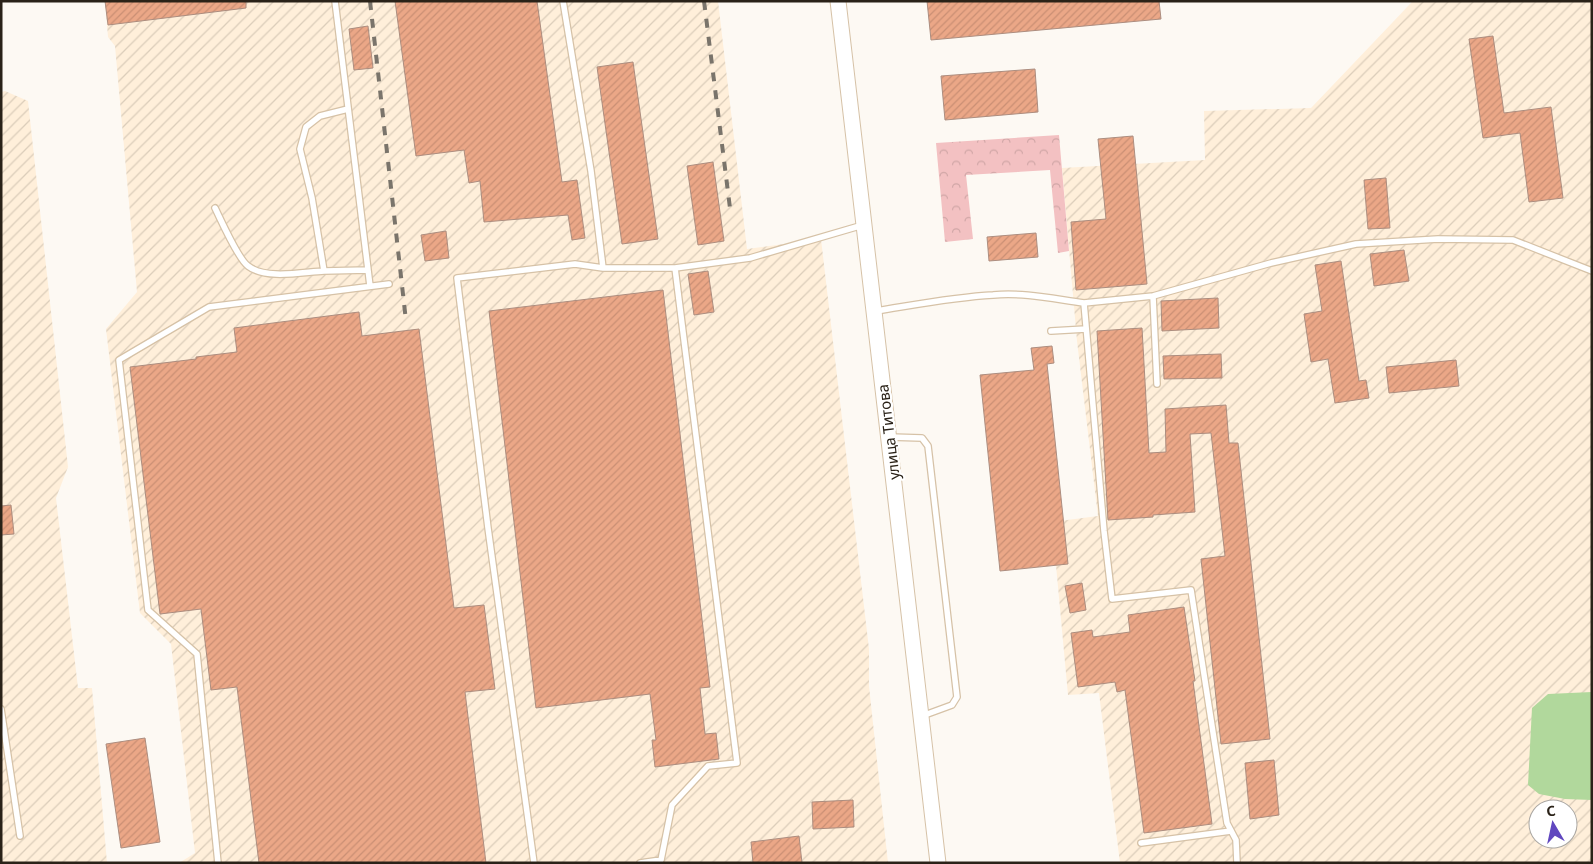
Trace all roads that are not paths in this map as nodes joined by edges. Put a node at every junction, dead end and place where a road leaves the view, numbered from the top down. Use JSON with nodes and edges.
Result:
{"nodes":[{"id":1,"x":335,"y":1,"type":"edge"},
{"id":2,"x":562,"y":1,"type":"edge"},
{"id":3,"x":838,"y":1,"type":"edge"},
{"id":4,"x":348,"y":108,"type":"junction"},
{"id":5,"x":215,"y":208,"type":"dead end"},
{"id":6,"x":865,"y":224,"type":"junction"},
{"id":7,"x":603,"y":268,"type":"junction"},
{"id":8,"x":674,"y":268,"type":"junction"},
{"id":9,"x":368,"y":270,"type":"junction"},
{"id":10,"x":324,"y":271,"type":"junction"},
{"id":11,"x":1592,"y":271,"type":"edge"},
{"id":12,"x":389,"y":284,"type":"dead end"},
{"id":13,"x":370,"y":286,"type":"junction"},
{"id":14,"x":1153,"y":296,"type":"junction"},
{"id":15,"x":1084,"y":304,"type":"junction"},
{"id":16,"x":875,"y":311,"type":"junction"},
{"id":17,"x":1086,"y":329,"type":"junction"},
{"id":18,"x":1051,"y":331,"type":"dead end"},
{"id":19,"x":1157,"y":384,"type":"dead end"},
{"id":20,"x":890,"y":437,"type":"junction"},
{"id":21,"x":1,"y":709,"type":"edge"},
{"id":22,"x":922,"y":716,"type":"junction"},
{"id":23,"x":1231,"y":831,"type":"junction"},
{"id":24,"x":20,"y":836,"type":"dead end"},
{"id":25,"x":1140,"y":843,"type":"dead end"},
{"id":26,"x":661,"y":862,"type":"edge"},
{"id":27,"x":218,"y":863,"type":"edge"},
{"id":28,"x":534,"y":863,"type":"edge"},
{"id":29,"x":640,"y":863,"type":"edge"},
{"id":30,"x":938,"y":863,"type":"edge"},
{"id":31,"x":1237,"y":863,"type":"edge"}],
"edges":[{"from":1,"to":4,"type":"lane"},
{"from":2,"to":7,"type":"lane"},
{"from":3,"to":6,"type":"main road","name":"улица Титова"},
{"from":4,"to":9,"type":"lane"},
{"from":4,"to":10,"type":"lane"},
{"from":5,"to":10,"type":"lane"},
{"from":6,"to":8,"type":"lane"},
{"from":6,"to":16,"type":"main road","name":"улица Титова"},
{"from":7,"to":8,"type":"lane"},
{"from":7,"to":28,"type":"lane"},
{"from":8,"to":26,"type":"lane"},
{"from":9,"to":10,"type":"lane"},
{"from":9,"to":13,"type":"lane"},
{"from":11,"to":14,"type":"lane"},
{"from":12,"to":13,"type":"lane"},
{"from":13,"to":27,"type":"lane"},
{"from":14,"to":15,"type":"lane"},
{"from":14,"to":19,"type":"lane"},
{"from":15,"to":16,"type":"lane"},
{"from":15,"to":17,"type":"lane"},
{"from":16,"to":20,"type":"main road","name":"улица Титова"},
{"from":17,"to":18,"type":"lane"},
{"from":17,"to":23,"type":"lane"},
{"from":20,"to":22,"type":"main road","name":"улица Титова"},
{"from":20,"to":22,"type":"lane"},
{"from":21,"to":24,"type":"lane"},
{"from":22,"to":30,"type":"main road","name":"улица Титова"},
{"from":23,"to":25,"type":"lane"},
{"from":23,"to":31,"type":"lane"},
{"from":26,"to":29,"type":"lane"}]}
